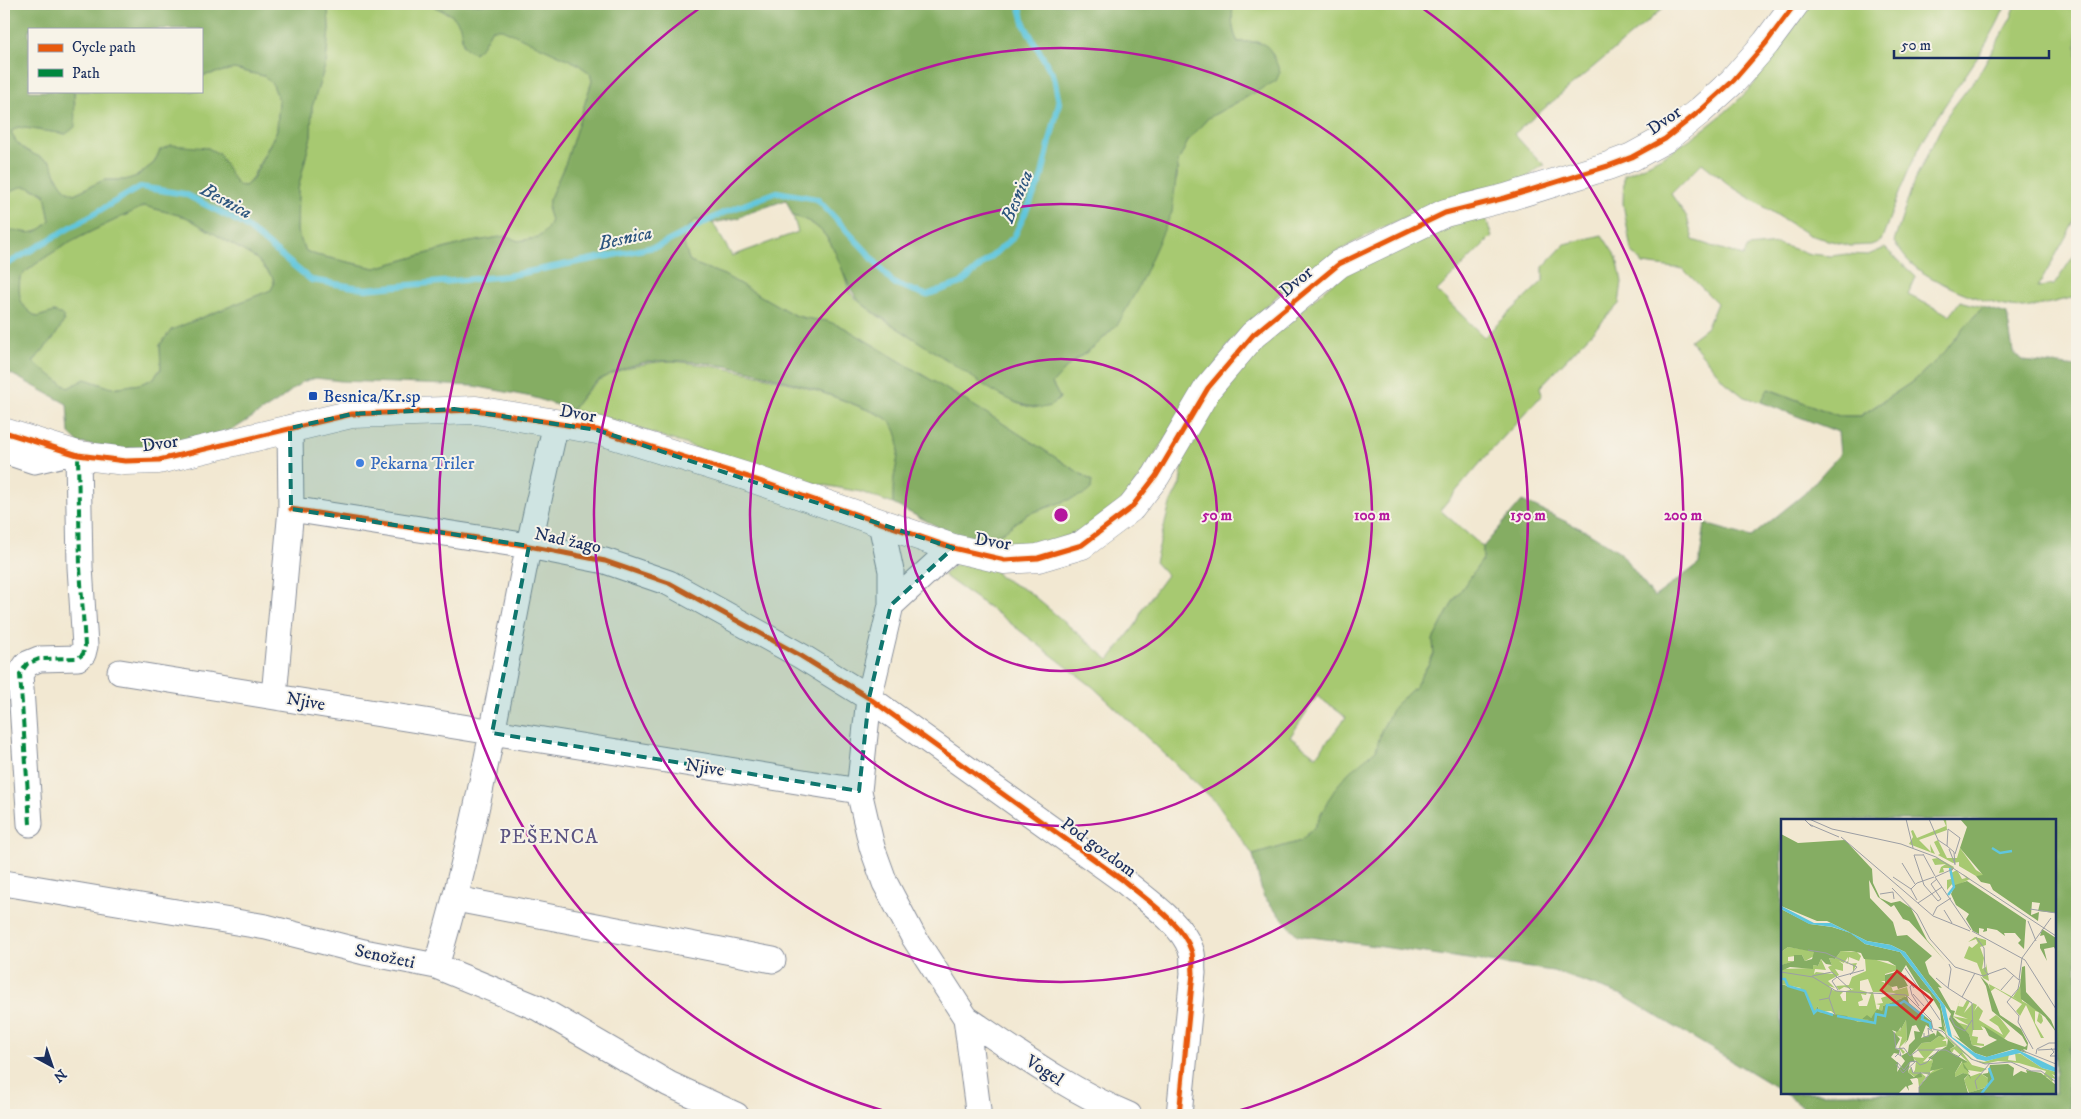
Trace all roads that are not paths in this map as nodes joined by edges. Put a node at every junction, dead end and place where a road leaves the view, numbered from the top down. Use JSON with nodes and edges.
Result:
{"nodes":[{"id":1,"x":1795,"y":4,"type":"edge"},
{"id":2,"x":556,"y":423,"type":"junction"},
{"id":3,"x":290,"y":428,"type":"junction"},
{"id":4,"x":4,"y":432,"type":"edge"},
{"id":5,"x":4,"y":451,"type":"edge"},
{"id":6,"x":73,"y":454,"type":"junction"},
{"id":7,"x":290,"y":509,"type":"junction"},
{"id":8,"x":881,"y":524,"type":"junction"},
{"id":9,"x":529,"y":546,"type":"junction"},
{"id":10,"x":953,"y":548,"type":"junction"},
{"id":11,"x":892,"y":605,"type":"junction"},
{"id":12,"x":120,"y":672,"type":"dead end"},
{"id":13,"x":274,"y":696,"type":"junction"},
{"id":14,"x":870,"y":698,"type":"junction"},
{"id":15,"x":492,"y":733,"type":"junction"},
{"id":16,"x":859,"y":791,"type":"junction"},
{"id":17,"x":30,"y":824,"type":"dead end"},
{"id":18,"x":4,"y":883,"type":"edge"},
{"id":19,"x":456,"y":899,"type":"junction"},
{"id":20,"x":773,"y":960,"type":"dead end"},
{"id":21,"x":436,"y":966,"type":"junction"},
{"id":22,"x":966,"y":1018,"type":"junction"},
{"id":23,"x":736,"y":1115,"type":"edge"},
{"id":24,"x":977,"y":1115,"type":"edge"},
{"id":25,"x":1129,"y":1115,"type":"edge"},
{"id":26,"x":1179,"y":1115,"type":"edge"}],
"edges":[{"from":1,"to":10,"type":"street","name":"Dvor"},
{"from":2,"to":3,"type":"street","name":"Dvor"},
{"from":2,"to":8,"type":"street","name":"Dvor"},
{"from":2,"to":9,"type":"street","name":"Nad žago"},
{"from":3,"to":6,"type":"street","name":"Dvor"},
{"from":3,"to":7,"type":"street"},
{"from":4,"to":6,"type":"street","name":"Dvor"},
{"from":5,"to":6,"type":"street"},
{"from":6,"to":17,"type":"street"},
{"from":7,"to":9,"type":"street","name":"Nad žago"},
{"from":7,"to":13,"type":"street"},
{"from":8,"to":10,"type":"street","name":"Dvor"},
{"from":8,"to":11,"type":"street"},
{"from":9,"to":14,"type":"street","name":"Nad žago"},
{"from":9,"to":15,"type":"street","name":"Nad žago"},
{"from":10,"to":11,"type":"street"},
{"from":11,"to":14,"type":"street"},
{"from":12,"to":13,"type":"street","name":"Njive"},
{"from":13,"to":15,"type":"street","name":"Njive"},
{"from":14,"to":16,"type":"street"},
{"from":14,"to":26,"type":"street","name":"Pod gozdom"},
{"from":15,"to":16,"type":"street","name":"Njive"},
{"from":15,"to":19,"type":"street"},
{"from":16,"to":22,"type":"street"},
{"from":18,"to":21,"type":"street","name":"Senožeti"},
{"from":19,"to":20,"type":"street"},
{"from":19,"to":21,"type":"street"},
{"from":21,"to":23,"type":"street","name":"Senožeti"},
{"from":22,"to":24,"type":"street"},
{"from":22,"to":25,"type":"street","name":"Vogel"}]}
